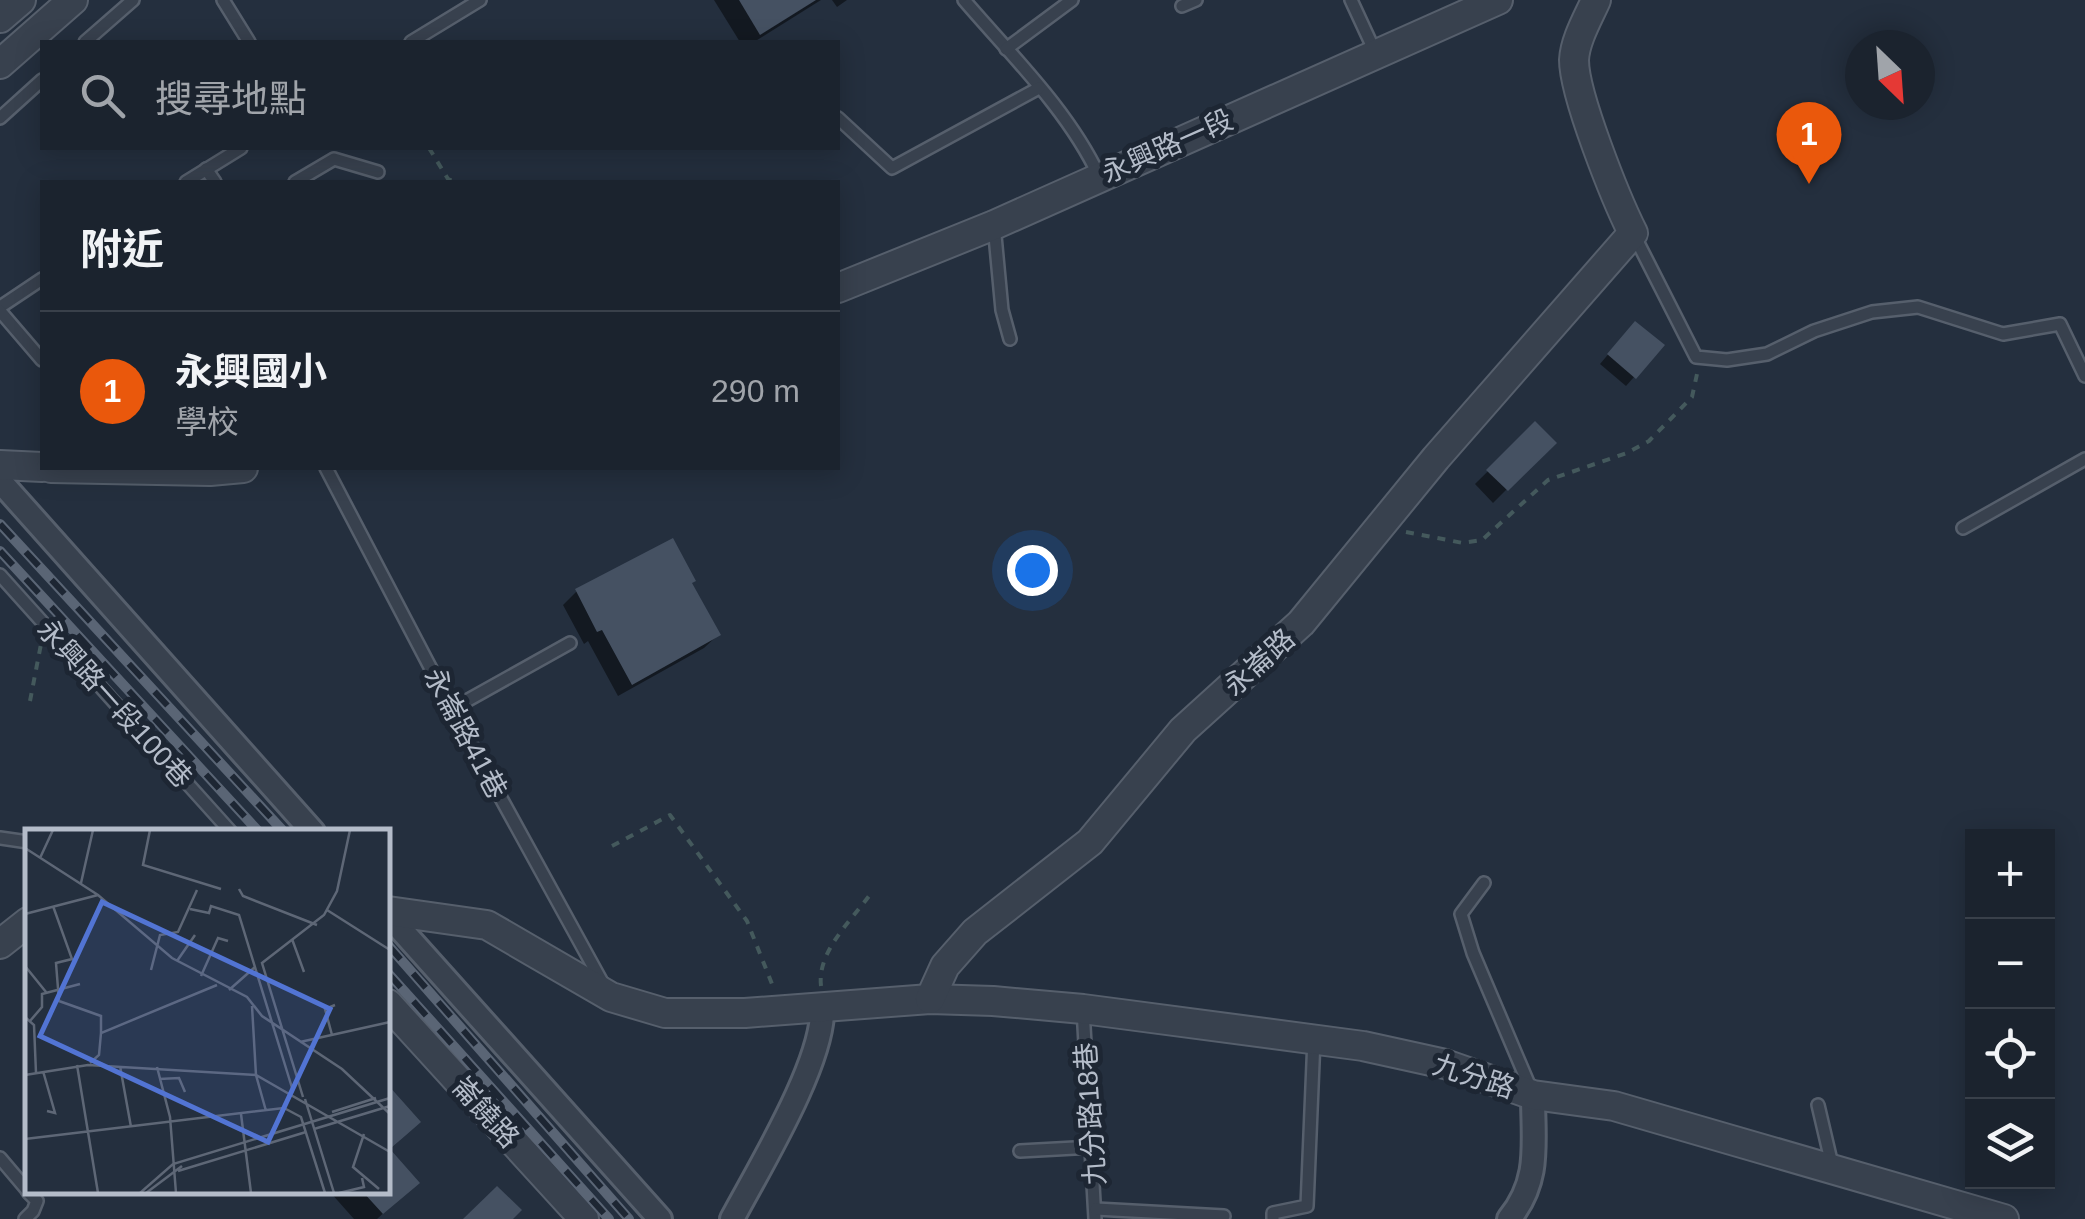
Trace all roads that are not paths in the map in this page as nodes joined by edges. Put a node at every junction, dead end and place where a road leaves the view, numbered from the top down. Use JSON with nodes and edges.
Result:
{"nodes":[{"id":1,"x":21,"y":0,"type":"edge"},
{"id":2,"x":73,"y":0,"type":"edge"},
{"id":3,"x":133,"y":0,"type":"edge"},
{"id":4,"x":223,"y":0,"type":"edge"},
{"id":5,"x":480,"y":0,"type":"edge"},
{"id":6,"x":964,"y":0,"type":"edge"},
{"id":7,"x":1072,"y":0,"type":"edge"},
{"id":8,"x":1196,"y":0,"type":"edge"},
{"id":9,"x":1351,"y":0,"type":"edge"},
{"id":10,"x":1596,"y":0,"type":"edge"},
{"id":11,"x":1497,"y":1,"type":"edge"},
{"id":12,"x":1182,"y":6,"type":"dead end"},
{"id":13,"x":0,"y":18,"type":"edge"},
{"id":14,"x":87,"y":40,"type":"edge"},
{"id":15,"x":249,"y":40,"type":"edge"},
{"id":16,"x":414,"y":40,"type":"edge"},
{"id":17,"x":1006,"y":49,"type":"junction"},
{"id":18,"x":1376,"y":54,"type":"junction"},
{"id":19,"x":0,"y":64,"type":"edge"},
{"id":20,"x":40,"y":82,"type":"edge"},
{"id":21,"x":1040,"y":88,"type":"junction"},
{"id":22,"x":0,"y":118,"type":"edge"},
{"id":23,"x":840,"y":120,"type":"edge"},
{"id":24,"x":238,"y":150,"type":"edge"},
{"id":25,"x":206,"y":169,"type":"junction"},
{"id":26,"x":378,"y":172,"type":"dead end"},
{"id":27,"x":1099,"y":176,"type":"junction"},
{"id":28,"x":189,"y":180,"type":"edge"},
{"id":29,"x":214,"y":180,"type":"edge"},
{"id":30,"x":298,"y":180,"type":"edge"},
{"id":31,"x":994,"y":225,"type":"junction"},
{"id":32,"x":1633,"y":233,"type":"junction"},
{"id":33,"x":40,"y":280,"type":"edge"},
{"id":34,"x":840,"y":287,"type":"edge"},
{"id":35,"x":0,"y":309,"type":"edge"},
{"id":36,"x":1010,"y":339,"type":"dead end"},
{"id":37,"x":40,"y":358,"type":"edge"},
{"id":38,"x":2085,"y":376,"type":"edge"},
{"id":39,"x":2085,"y":459,"type":"edge"},
{"id":40,"x":0,"y":464,"type":"edge"},
{"id":41,"x":40,"y":467,"type":"edge"},
{"id":42,"x":139,"y":470,"type":"edge"},
{"id":43,"x":226,"y":470,"type":"edge"},
{"id":44,"x":327,"y":470,"type":"edge"},
{"id":45,"x":0,"y":480,"type":"edge"},
{"id":46,"x":1963,"y":528,"type":"dead end"},
{"id":47,"x":0,"y":575,"type":"edge"},
{"id":48,"x":570,"y":643,"type":"dead end"},
{"id":49,"x":452,"y":709,"type":"junction"},
{"id":50,"x":227,"y":829,"type":"edge"},
{"id":51,"x":310,"y":829,"type":"edge"},
{"id":52,"x":0,"y":838,"type":"edge"},
{"id":53,"x":25,"y":842,"type":"edge"},
{"id":54,"x":1484,"y":883,"type":"dead end"},
{"id":55,"x":390,"y":914,"type":"edge"},
{"id":56,"x":390,"y":916,"type":"edge"},
{"id":57,"x":25,"y":924,"type":"edge"},
{"id":58,"x":0,"y":944,"type":"edge"},
{"id":59,"x":611,"y":997,"type":"junction"},
{"id":60,"x":930,"y":999,"type":"junction"},
{"id":61,"x":390,"y":1006,"type":"edge"},
{"id":62,"x":822,"y":1006,"type":"junction"},
{"id":63,"x":1084,"y":1009,"type":"junction"},
{"id":64,"x":1314,"y":1039,"type":"junction"},
{"id":65,"x":1533,"y":1095,"type":"junction"},
{"id":66,"x":1818,"y":1105,"type":"dead end"},
{"id":67,"x":1094,"y":1148,"type":"junction"},
{"id":68,"x":1020,"y":1150,"type":"dead end"},
{"id":69,"x":0,"y":1158,"type":"edge"},
{"id":70,"x":1833,"y":1169,"type":"junction"},
{"id":71,"x":25,"y":1187,"type":"edge"},
{"id":72,"x":30,"y":1194,"type":"edge"},
{"id":73,"x":1095,"y":1214,"type":"edge"},
{"id":74,"x":1519,"y":1214,"type":"edge"},
{"id":75,"x":1224,"y":1216,"type":"dead end"},
{"id":76,"x":25,"y":1219,"type":"edge"},
{"id":77,"x":584,"y":1219,"type":"edge"},
{"id":78,"x":660,"y":1219,"type":"edge"},
{"id":79,"x":732,"y":1219,"type":"edge"},
{"id":80,"x":1272,"y":1219,"type":"edge"},
{"id":81,"x":2004,"y":1219,"type":"edge"}],
"edges":[{"from":1,"to":13,"type":"street"},
{"from":2,"to":19,"type":"street"},
{"from":3,"to":14,"type":"lane"},
{"from":4,"to":15,"type":"lane"},
{"from":5,"to":16,"type":"lane"},
{"from":6,"to":17,"type":"lane"},
{"from":7,"to":17,"type":"lane"},
{"from":8,"to":12,"type":"lane"},
{"from":9,"to":18,"type":"lane"},
{"from":10,"to":32,"type":"street"},
{"from":11,"to":18,"type":"street","name":"永興路一段"},
{"from":17,"to":21,"type":"lane"},
{"from":18,"to":27,"type":"street","name":"永興路一段"},
{"from":20,"to":22,"type":"lane"},
{"from":21,"to":23,"type":"lane"},
{"from":21,"to":27,"type":"lane"},
{"from":24,"to":25,"type":"lane"},
{"from":25,"to":28,"type":"lane"},
{"from":25,"to":29,"type":"lane"},
{"from":26,"to":30,"type":"lane"},
{"from":27,"to":31,"type":"street","name":"永興路一段"},
{"from":31,"to":34,"type":"street","name":"永興路一段"},
{"from":31,"to":36,"type":"lane"},
{"from":32,"to":38,"type":"lane"},
{"from":32,"to":60,"type":"street","name":"永崙路"},
{"from":33,"to":35,"type":"lane"},
{"from":35,"to":37,"type":"lane"},
{"from":39,"to":46,"type":"lane"},
{"from":40,"to":41,"type":"street"},
{"from":42,"to":43,"type":"street"},
{"from":44,"to":49,"type":"lane","name":"永崙路41巷"},
{"from":45,"to":51,"type":"street"},
{"from":47,"to":50,"type":"lane","name":"永興路一段100巷"},
{"from":48,"to":49,"type":"lane"},
{"from":49,"to":59,"type":"lane","name":"永崙路41巷"},
{"from":52,"to":53,"type":"lane"},
{"from":54,"to":65,"type":"lane"},
{"from":55,"to":59,"type":"street"},
{"from":56,"to":78,"type":"street"},
{"from":57,"to":58,"type":"street"},
{"from":59,"to":62,"type":"street"},
{"from":60,"to":62,"type":"street"},
{"from":60,"to":63,"type":"street","name":"九分路"},
{"from":61,"to":77,"type":"street","name":"崙饒路"},
{"from":62,"to":79,"type":"street"},
{"from":63,"to":64,"type":"street","name":"九分路"},
{"from":63,"to":67,"type":"lane","name":"九分路18巷"},
{"from":64,"to":65,"type":"street","name":"九分路"},
{"from":64,"to":80,"type":"lane"},
{"from":65,"to":70,"type":"street","name":"九分路"},
{"from":65,"to":74,"type":"street"},
{"from":66,"to":70,"type":"lane"},
{"from":67,"to":68,"type":"lane"},
{"from":67,"to":73,"type":"lane","name":"九分路18巷"},
{"from":69,"to":71,"type":"lane"},
{"from":70,"to":81,"type":"street","name":"九分路"},
{"from":72,"to":76,"type":"lane"},
{"from":73,"to":75,"type":"lane"}]}
